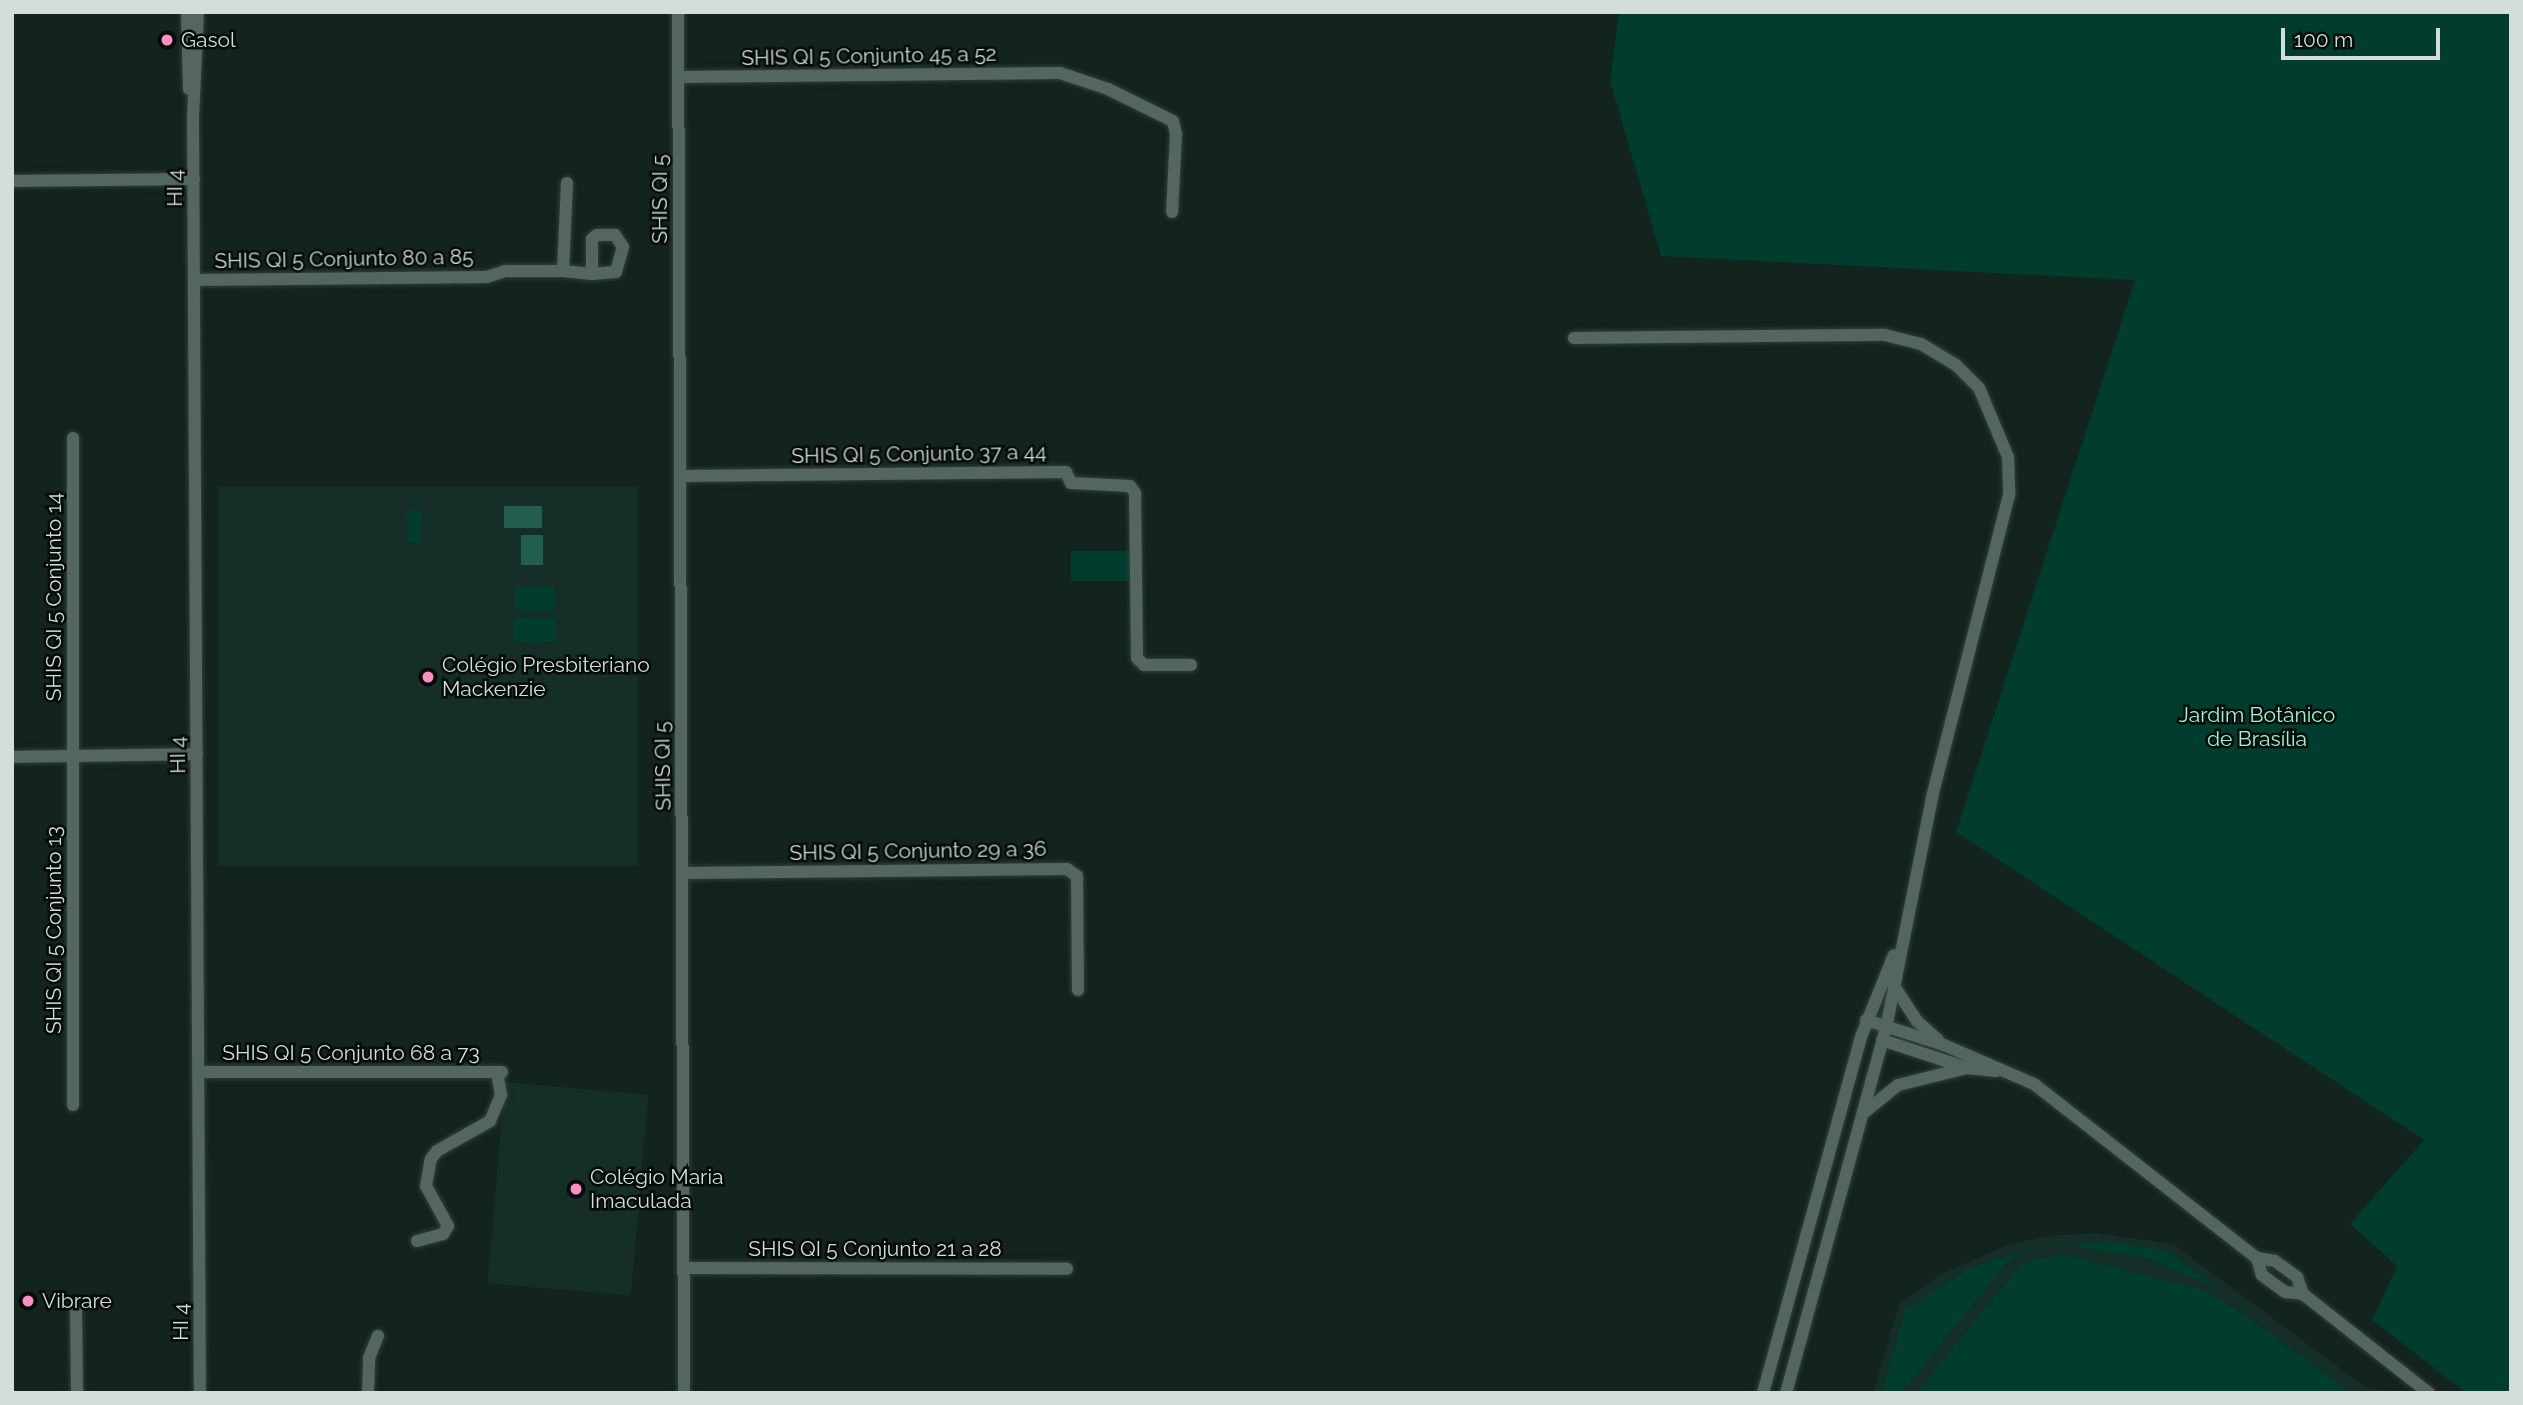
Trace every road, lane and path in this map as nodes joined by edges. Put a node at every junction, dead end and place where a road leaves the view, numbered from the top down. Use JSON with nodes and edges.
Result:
{"nodes":[{"id":1,"x":187,"y":12,"type":"edge"},
{"id":2,"x":198,"y":12,"type":"edge"},
{"id":3,"x":678,"y":12,"type":"edge"},
{"id":4,"x":678,"y":77,"type":"junction"},
{"id":5,"x":193,"y":117,"type":"junction"},
{"id":6,"x":194,"y":179,"type":"junction"},
{"id":7,"x":12,"y":181,"type":"edge"},
{"id":8,"x":567,"y":183,"type":"dead end"},
{"id":9,"x":1172,"y":212,"type":"dead end"},
{"id":10,"x":563,"y":271,"type":"junction"},
{"id":11,"x":592,"y":274,"type":"dead end"},
{"id":12,"x":194,"y":281,"type":"junction"},
{"id":13,"x":1574,"y":338,"type":"dead end"},
{"id":14,"x":73,"y":438,"type":"dead end"},
{"id":15,"x":680,"y":476,"type":"junction"},
{"id":16,"x":1191,"y":665,"type":"dead end"},
{"id":17,"x":197,"y":754,"type":"junction"},
{"id":18,"x":73,"y":756,"type":"junction"},
{"id":19,"x":12,"y":757,"type":"edge"},
{"id":20,"x":684,"y":873,"type":"junction"},
{"id":21,"x":1901,"y":938,"type":"junction"},
{"id":22,"x":1894,"y":986,"type":"junction"},
{"id":23,"x":1078,"y":990,"type":"dead end"},
{"id":24,"x":1866,"y":1020,"type":"junction"},
{"id":25,"x":1887,"y":1024,"type":"junction"},
{"id":26,"x":1882,"y":1040,"type":"junction"},
{"id":27,"x":1944,"y":1045,"type":"junction"},
{"id":28,"x":1967,"y":1068,"type":"junction"},
{"id":29,"x":200,"y":1072,"type":"junction"},
{"id":30,"x":2008,"y":1072,"type":"junction"},
{"id":31,"x":73,"y":1105,"type":"dead end"},
{"id":32,"x":1862,"y":1116,"type":"junction"},
{"id":33,"x":417,"y":1241,"type":"dead end"},
{"id":34,"x":2258,"y":1258,"type":"junction"},
{"id":35,"x":684,"y":1268,"type":"junction"},
{"id":36,"x":1067,"y":1269,"type":"dead end"},
{"id":37,"x":2304,"y":1293,"type":"junction"},
{"id":38,"x":76,"y":1309,"type":"dead end"},
{"id":39,"x":378,"y":1336,"type":"dead end"},
{"id":40,"x":76,"y":1393,"type":"edge"},
{"id":41,"x":200,"y":1393,"type":"edge"},
{"id":42,"x":368,"y":1393,"type":"edge"},
{"id":43,"x":684,"y":1393,"type":"edge"},
{"id":44,"x":1763,"y":1393,"type":"edge"},
{"id":45,"x":1786,"y":1393,"type":"edge"},
{"id":46,"x":2429,"y":1393,"type":"edge"}],
"edges":[{"from":1,"to":5,"type":"street","name":"HI 4"},
{"from":2,"to":5,"type":"street","name":"HI 4"},
{"from":3,"to":4,"type":"street","name":"SHIS QI 5"},
{"from":4,"to":9,"type":"street","name":"SHIS QI 5 Conjunto 45 a 52"},
{"from":4,"to":15,"type":"street","name":"SHIS QI 5"},
{"from":5,"to":6,"type":"street","name":"HI 4"},
{"from":6,"to":7,"type":"street"},
{"from":6,"to":12,"type":"street","name":"HI 4"},
{"from":8,"to":10,"type":"street"},
{"from":10,"to":11,"type":"street","name":"SHIS QI 5 Conjunto 80 a 85"},
{"from":10,"to":12,"type":"street","name":"SHIS QI 5 Conjunto 80 a 85"},
{"from":12,"to":17,"type":"street","name":"HI 4"},
{"from":13,"to":21,"type":"street"},
{"from":14,"to":18,"type":"street","name":"SHIS QI 5 Conjunto 14"},
{"from":15,"to":16,"type":"street","name":"SHIS QI 5 Conjunto 37 a 44"},
{"from":15,"to":20,"type":"street","name":"SHIS QI 5"},
{"from":17,"to":18,"type":"street"},
{"from":17,"to":29,"type":"street","name":"HI 4"},
{"from":18,"to":19,"type":"street"},
{"from":18,"to":31,"type":"street","name":"SHIS QI 5 Conjunto 13"},
{"from":20,"to":23,"type":"street","name":"SHIS QI 5 Conjunto 29 a 36"},
{"from":20,"to":35,"type":"street","name":"SHIS QI 5"},
{"from":21,"to":22,"type":"street"},
{"from":21,"to":24,"type":"street"},
{"from":22,"to":25,"type":"street"},
{"from":22,"to":27,"type":"street"},
{"from":24,"to":25,"type":"street"},
{"from":24,"to":44,"type":"street"},
{"from":25,"to":26,"type":"street"},
{"from":25,"to":27,"type":"street"},
{"from":26,"to":28,"type":"street"},
{"from":26,"to":32,"type":"street"},
{"from":27,"to":30,"type":"street"},
{"from":28,"to":30,"type":"street"},
{"from":28,"to":32,"type":"street"},
{"from":29,"to":33,"type":"street","name":"SHIS QI 5 Conjunto 68 a 73"},
{"from":29,"to":41,"type":"street","name":"HI 4"},
{"from":30,"to":34,"type":"street"},
{"from":32,"to":45,"type":"street"},
{"from":34,"to":37,"type":"street"},
{"from":34,"to":37,"type":"street"},
{"from":35,"to":36,"type":"street","name":"SHIS QI 5 Conjunto 21 a 28"},
{"from":35,"to":43,"type":"street","name":"SHIS QI 5"},
{"from":37,"to":46,"type":"street"},
{"from":38,"to":40,"type":"street"},
{"from":39,"to":42,"type":"street"}]}
